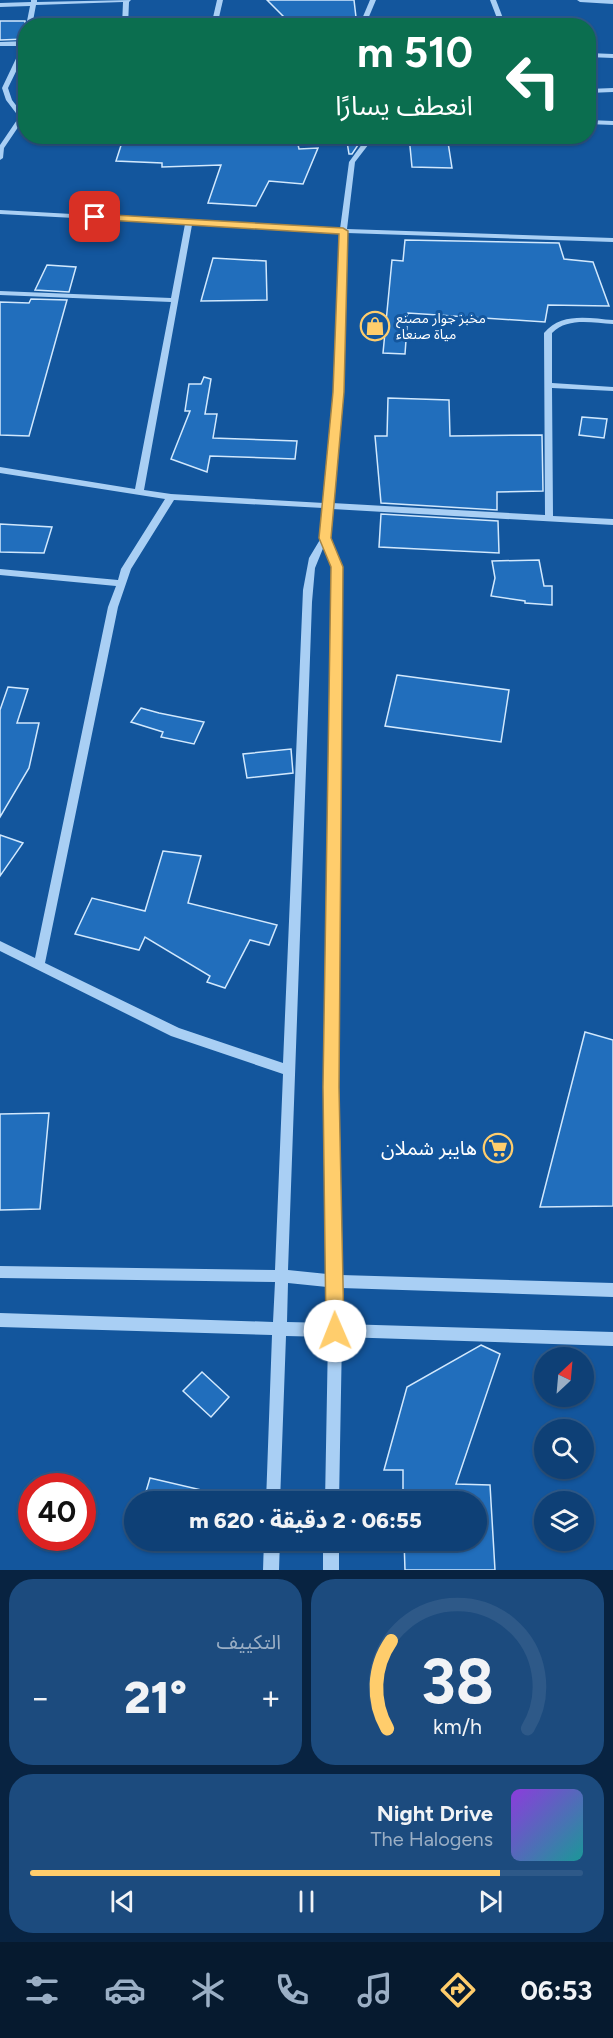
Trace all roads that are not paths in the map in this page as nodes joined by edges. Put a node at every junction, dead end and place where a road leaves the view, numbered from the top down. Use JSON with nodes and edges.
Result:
{"nodes":[{"id":1,"x":126,"y":0,"type":"edge"},
{"id":2,"x":220,"y":0,"type":"edge"},
{"id":3,"x":373,"y":0,"type":"edge"},
{"id":4,"x":493,"y":0,"type":"edge"},
{"id":5,"x":580,"y":0,"type":"edge"},
{"id":6,"x":34,"y":2,"type":"edge"},
{"id":7,"x":613,"y":2,"type":"edge"},
{"id":8,"x":0,"y":5,"type":"edge"},
{"id":9,"x":31,"y":18,"type":"edge"},
{"id":10,"x":125,"y":18,"type":"edge"},
{"id":11,"x":215,"y":18,"type":"edge"},
{"id":12,"x":365,"y":18,"type":"edge"},
{"id":13,"x":500,"y":18,"type":"edge"},
{"id":14,"x":0,"y":44,"type":"edge"},
{"id":15,"x":18,"y":44,"type":"edge"},
{"id":16,"x":596,"y":56,"type":"edge"},
{"id":17,"x":613,"y":56,"type":"edge"},
{"id":18,"x":18,"y":57,"type":"edge"},
{"id":19,"x":613,"y":90,"type":"edge"},
{"id":20,"x":596,"y":91,"type":"edge"},
{"id":21,"x":0,"y":99,"type":"edge"},
{"id":22,"x":9,"y":100,"type":"junction"},
{"id":23,"x":18,"y":110,"type":"edge"},
{"id":24,"x":596,"y":122,"type":"edge"},
{"id":25,"x":613,"y":123,"type":"edge"},
{"id":26,"x":18,"y":125,"type":"edge"},
{"id":27,"x":366,"y":144,"type":"edge"},
{"id":28,"x":0,"y":158,"type":"edge"},
{"id":29,"x":0,"y":212,"type":"edge"},
{"id":30,"x":189,"y":222,"type":"junction"},
{"id":31,"x":343,"y":231,"type":"junction"},
{"id":32,"x":613,"y":240,"type":"edge"},
{"id":33,"x":0,"y":292,"type":"edge"},
{"id":34,"x":173,"y":300,"type":"junction"},
{"id":35,"x":613,"y":322,"type":"edge"},
{"id":36,"x":549,"y":385,"type":"junction"},
{"id":37,"x":613,"y":389,"type":"edge"},
{"id":38,"x":0,"y":470,"type":"edge"},
{"id":39,"x":139,"y":492,"type":"junction"},
{"id":40,"x":171,"y":497,"type":"junction"},
{"id":41,"x":328,"y":505,"type":"junction"},
{"id":42,"x":549,"y":518,"type":"junction"},
{"id":43,"x":613,"y":522,"type":"edge"},
{"id":44,"x":325,"y":538,"type":"junction"},
{"id":45,"x":0,"y":572,"type":"edge"},
{"id":46,"x":120,"y":583,"type":"junction"},
{"id":47,"x":0,"y":946,"type":"edge"},
{"id":48,"x":39,"y":966,"type":"junction"},
{"id":49,"x":288,"y":1070,"type":"junction"},
{"id":50,"x":0,"y":1272,"type":"edge"},
{"id":51,"x":279,"y":1276,"type":"junction"},
{"id":52,"x":334,"y":1281,"type":"junction"},
{"id":53,"x":613,"y":1290,"type":"edge"},
{"id":54,"x":0,"y":1320,"type":"edge"},
{"id":55,"x":277,"y":1330,"type":"junction"},
{"id":56,"x":335,"y":1331,"type":"junction"},
{"id":57,"x":613,"y":1339,"type":"edge"},
{"id":58,"x":273,"y":1491,"type":"edge"},
{"id":59,"x":332,"y":1491,"type":"edge"},
{"id":60,"x":272,"y":1551,"type":"edge"},
{"id":61,"x":331,"y":1551,"type":"edge"},
{"id":62,"x":271,"y":1570,"type":"edge"},
{"id":63,"x":331,"y":1570,"type":"edge"}],
"edges":[{"from":1,"to":6,"type":"street"},
{"from":1,"to":10,"type":"street"},
{"from":2,"to":11,"type":"street"},
{"from":3,"to":12,"type":"street"},
{"from":4,"to":13,"type":"street"},
{"from":5,"to":7,"type":"street"},
{"from":6,"to":8,"type":"street"},
{"from":6,"to":9,"type":"street"},
{"from":14,"to":15,"type":"street"},
{"from":16,"to":17,"type":"street"},
{"from":18,"to":22,"type":"street"},
{"from":19,"to":20,"type":"street"},
{"from":21,"to":22,"type":"street"},
{"from":22,"to":23,"type":"street"},
{"from":24,"to":25,"type":"street"},
{"from":26,"to":28,"type":"street"},
{"from":27,"to":31,"type":"street"},
{"from":29,"to":30,"type":"street"},
{"from":30,"to":31,"type":"street"},
{"from":30,"to":34,"type":"street"},
{"from":31,"to":32,"type":"street"},
{"from":31,"to":41,"type":"street"},
{"from":33,"to":34,"type":"street"},
{"from":34,"to":39,"type":"street"},
{"from":35,"to":36,"type":"street"},
{"from":36,"to":37,"type":"street"},
{"from":36,"to":42,"type":"street"},
{"from":38,"to":39,"type":"street"},
{"from":39,"to":40,"type":"street"},
{"from":40,"to":41,"type":"street"},
{"from":40,"to":46,"type":"street"},
{"from":41,"to":42,"type":"street"},
{"from":41,"to":44,"type":"street"},
{"from":42,"to":43,"type":"street"},
{"from":44,"to":49,"type":"street"},
{"from":44,"to":52,"type":"street"},
{"from":45,"to":46,"type":"street"},
{"from":46,"to":48,"type":"street"},
{"from":47,"to":48,"type":"street"},
{"from":48,"to":49,"type":"street"},
{"from":49,"to":51,"type":"street"},
{"from":50,"to":51,"type":"street"},
{"from":51,"to":52,"type":"street"},
{"from":51,"to":55,"type":"street"},
{"from":52,"to":53,"type":"street"},
{"from":52,"to":56,"type":"street"},
{"from":54,"to":55,"type":"street"},
{"from":55,"to":56,"type":"street"},
{"from":55,"to":58,"type":"street"},
{"from":56,"to":57,"type":"street"},
{"from":56,"to":59,"type":"street"},
{"from":60,"to":62,"type":"street"},
{"from":61,"to":63,"type":"street"}]}
